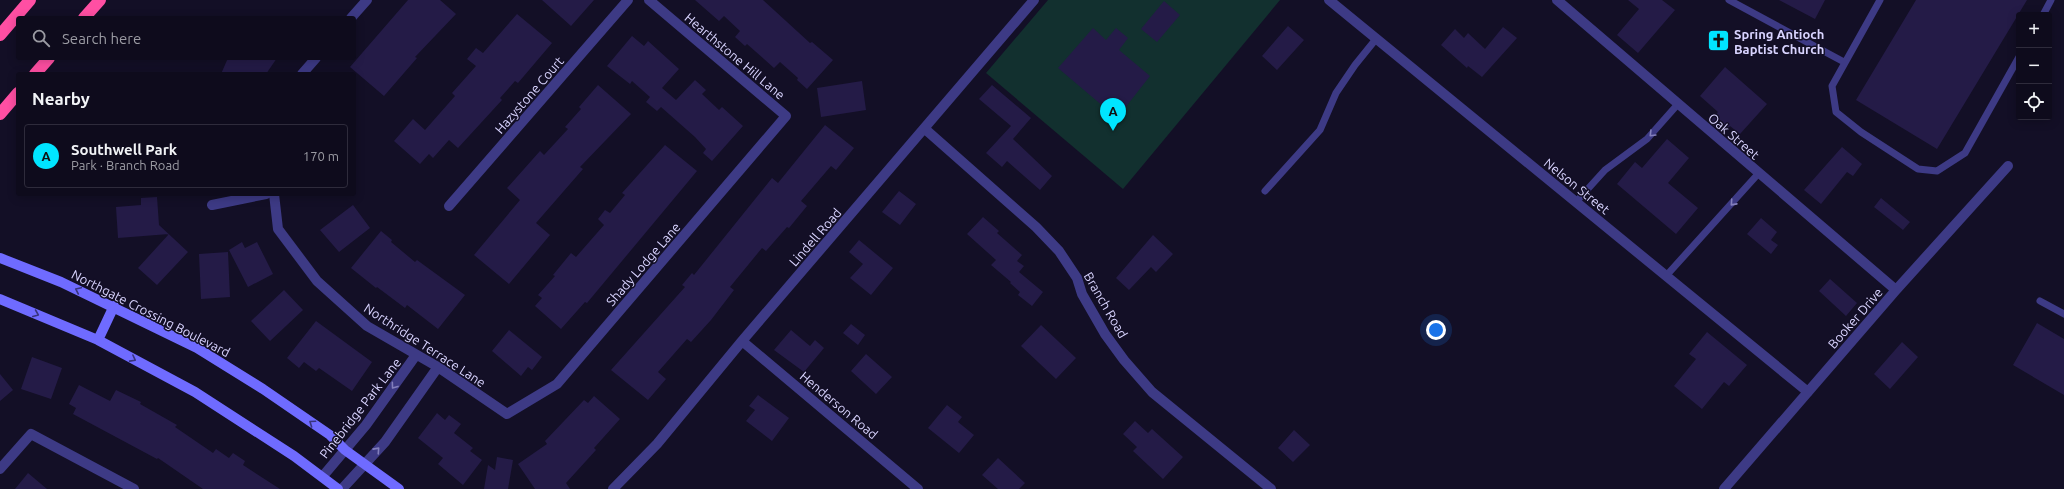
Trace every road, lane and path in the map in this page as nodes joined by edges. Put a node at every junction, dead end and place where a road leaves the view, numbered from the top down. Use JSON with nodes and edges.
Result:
{"nodes":[{"id":1,"x":30,"y":0,"type":"edge"},
{"id":2,"x":100,"y":0,"type":"edge"},
{"id":3,"x":367,"y":0,"type":"edge"},
{"id":4,"x":628,"y":0,"type":"edge"},
{"id":5,"x":649,"y":0,"type":"edge"},
{"id":6,"x":1034,"y":0,"type":"edge"},
{"id":7,"x":1329,"y":0,"type":"edge"},
{"id":8,"x":1557,"y":0,"type":"edge"},
{"id":9,"x":1729,"y":0,"type":"edge"},
{"id":10,"x":1880,"y":0,"type":"edge"},
{"id":11,"x":2051,"y":0,"type":"edge"},
{"id":12,"x":2045,"y":12,"type":"edge"},
{"id":13,"x":16,"y":16,"type":"edge"},
{"id":14,"x":16,"y":16,"type":"edge"},
{"id":15,"x":86,"y":16,"type":"edge"},
{"id":16,"x":353,"y":16,"type":"edge"},
{"id":17,"x":0,"y":35,"type":"edge"},
{"id":18,"x":1376,"y":39,"type":"junction"},
{"id":19,"x":47,"y":60,"type":"edge"},
{"id":20,"x":314,"y":60,"type":"edge"},
{"id":21,"x":1844,"y":62,"type":"junction"},
{"id":22,"x":2016,"y":62,"type":"edge"},
{"id":23,"x":37,"y":72,"type":"edge"},
{"id":24,"x":304,"y":72,"type":"edge"},
{"id":25,"x":16,"y":95,"type":"edge"},
{"id":26,"x":1678,"y":104,"type":"junction"},
{"id":27,"x":0,"y":114,"type":"edge"},
{"id":28,"x":786,"y":116,"type":"joint"},
{"id":29,"x":925,"y":129,"type":"junction"},
{"id":30,"x":2008,"y":166,"type":"dead end"},
{"id":31,"x":1758,"y":174,"type":"junction"},
{"id":32,"x":1265,"y":192,"type":"dead end"},
{"id":33,"x":256,"y":196,"type":"edge"},
{"id":34,"x":274,"y":196,"type":"edge"},
{"id":35,"x":1576,"y":202,"type":"junction"},
{"id":36,"x":212,"y":205,"type":"dead end"},
{"id":37,"x":449,"y":206,"type":"dead end"},
{"id":38,"x":0,"y":258,"type":"edge"},
{"id":39,"x":1666,"y":276,"type":"junction"},
{"id":40,"x":1896,"y":290,"type":"junction"},
{"id":41,"x":0,"y":299,"type":"edge"},
{"id":42,"x":2040,"y":301,"type":"dead end"},
{"id":43,"x":114,"y":306,"type":"junction"},
{"id":44,"x":2064,"y":314,"type":"edge"},
{"id":45,"x":98,"y":340,"type":"junction"},
{"id":46,"x":742,"y":341,"type":"junction"},
{"id":47,"x":416,"y":355,"type":"junction"},
{"id":48,"x":438,"y":367,"type":"junction"},
{"id":49,"x":1808,"y":392,"type":"junction"},
{"id":50,"x":507,"y":414,"type":"joint"},
{"id":51,"x":345,"y":450,"type":"junction"},
{"id":52,"x":365,"y":464,"type":"junction"},
{"id":53,"x":0,"y":469,"type":"edge"},
{"id":54,"x":323,"y":476,"type":"junction"},
{"id":55,"x":134,"y":489,"type":"edge"},
{"id":56,"x":338,"y":489,"type":"edge"},
{"id":57,"x":342,"y":489,"type":"edge"},
{"id":58,"x":399,"y":489,"type":"edge"},
{"id":59,"x":613,"y":489,"type":"edge"},
{"id":60,"x":918,"y":489,"type":"edge"},
{"id":61,"x":1271,"y":489,"type":"edge"},
{"id":62,"x":1724,"y":489,"type":"edge"}],
"edges":[{"from":1,"to":13,"type":"highway"},
{"from":2,"to":15,"type":"highway"},
{"from":3,"to":16,"type":"street"},
{"from":4,"to":37,"type":"street","name":"Hazystone Court"},
{"from":5,"to":28,"type":"street","name":"Hearthstone Hill Lane"},
{"from":6,"to":29,"type":"street","name":"Lindell Road"},
{"from":7,"to":18,"type":"street","name":"Nelson Street"},
{"from":8,"to":26,"type":"street","name":"Oak Street"},
{"from":9,"to":21,"type":"lane"},
{"from":10,"to":21,"type":"lane"},
{"from":11,"to":12,"type":"lane"},
{"from":14,"to":17,"type":"highway"},
{"from":18,"to":32,"type":"lane"},
{"from":18,"to":35,"type":"street","name":"Nelson Street"},
{"from":19,"to":23,"type":"highway"},
{"from":20,"to":24,"type":"street"},
{"from":21,"to":22,"type":"lane"},
{"from":25,"to":27,"type":"highway"},
{"from":26,"to":31,"type":"street","name":"Oak Street"},
{"from":26,"to":35,"type":"lane","one_way":true},
{"from":28,"to":50,"type":"street","name":"Shady Lodge Lane"},
{"from":29,"to":46,"type":"street","name":"Lindell Road"},
{"from":29,"to":61,"type":"street","name":"Branch Road"},
{"from":30,"to":40,"type":"street","name":"Booker Drive"},
{"from":31,"to":39,"type":"lane","one_way":true},
{"from":31,"to":40,"type":"street","name":"Oak Street"},
{"from":33,"to":36,"type":"street"},
{"from":34,"to":47,"type":"street","name":"Northridge Terrace Lane"},
{"from":35,"to":39,"type":"street","name":"Nelson Street"},
{"from":43,"to":38,"type":"main road","name":"Northgate Crossing Boulevard","one_way":true},
{"from":39,"to":49,"type":"street","name":"Nelson Street"},
{"from":40,"to":49,"type":"street","name":"Booker Drive"},
{"from":41,"to":45,"type":"main road","one_way":true},
{"from":42,"to":44,"type":"lane"},
{"from":43,"to":45,"type":"main road"},
{"from":51,"to":43,"type":"main road","name":"Northgate Crossing Boulevard","one_way":true},
{"from":45,"to":54,"type":"main road","one_way":true},
{"from":46,"to":59,"type":"street","name":"Lindell Road"},
{"from":46,"to":60,"type":"street","name":"Henderson Road"},
{"from":47,"to":48,"type":"street","name":"Northridge Terrace Lane"},
{"from":47,"to":51,"type":"street","name":"Pinebridge Park Lane","one_way":true},
{"from":48,"to":50,"type":"street","name":"Northridge Terrace Lane"},
{"from":52,"to":48,"type":"street","one_way":true},
{"from":49,"to":62,"type":"street","name":"Booker Drive"},
{"from":51,"to":52,"type":"main road","name":"Northgate Crossing Boulevard"},
{"from":51,"to":54,"type":"street","name":"Pinebridge Park Lane"},
{"from":52,"to":57,"type":"street"},
{"from":52,"to":58,"type":"main road","name":"Northgate Crossing Boulevard"},
{"from":53,"to":55,"type":"street"},
{"from":54,"to":56,"type":"main road"}]}
